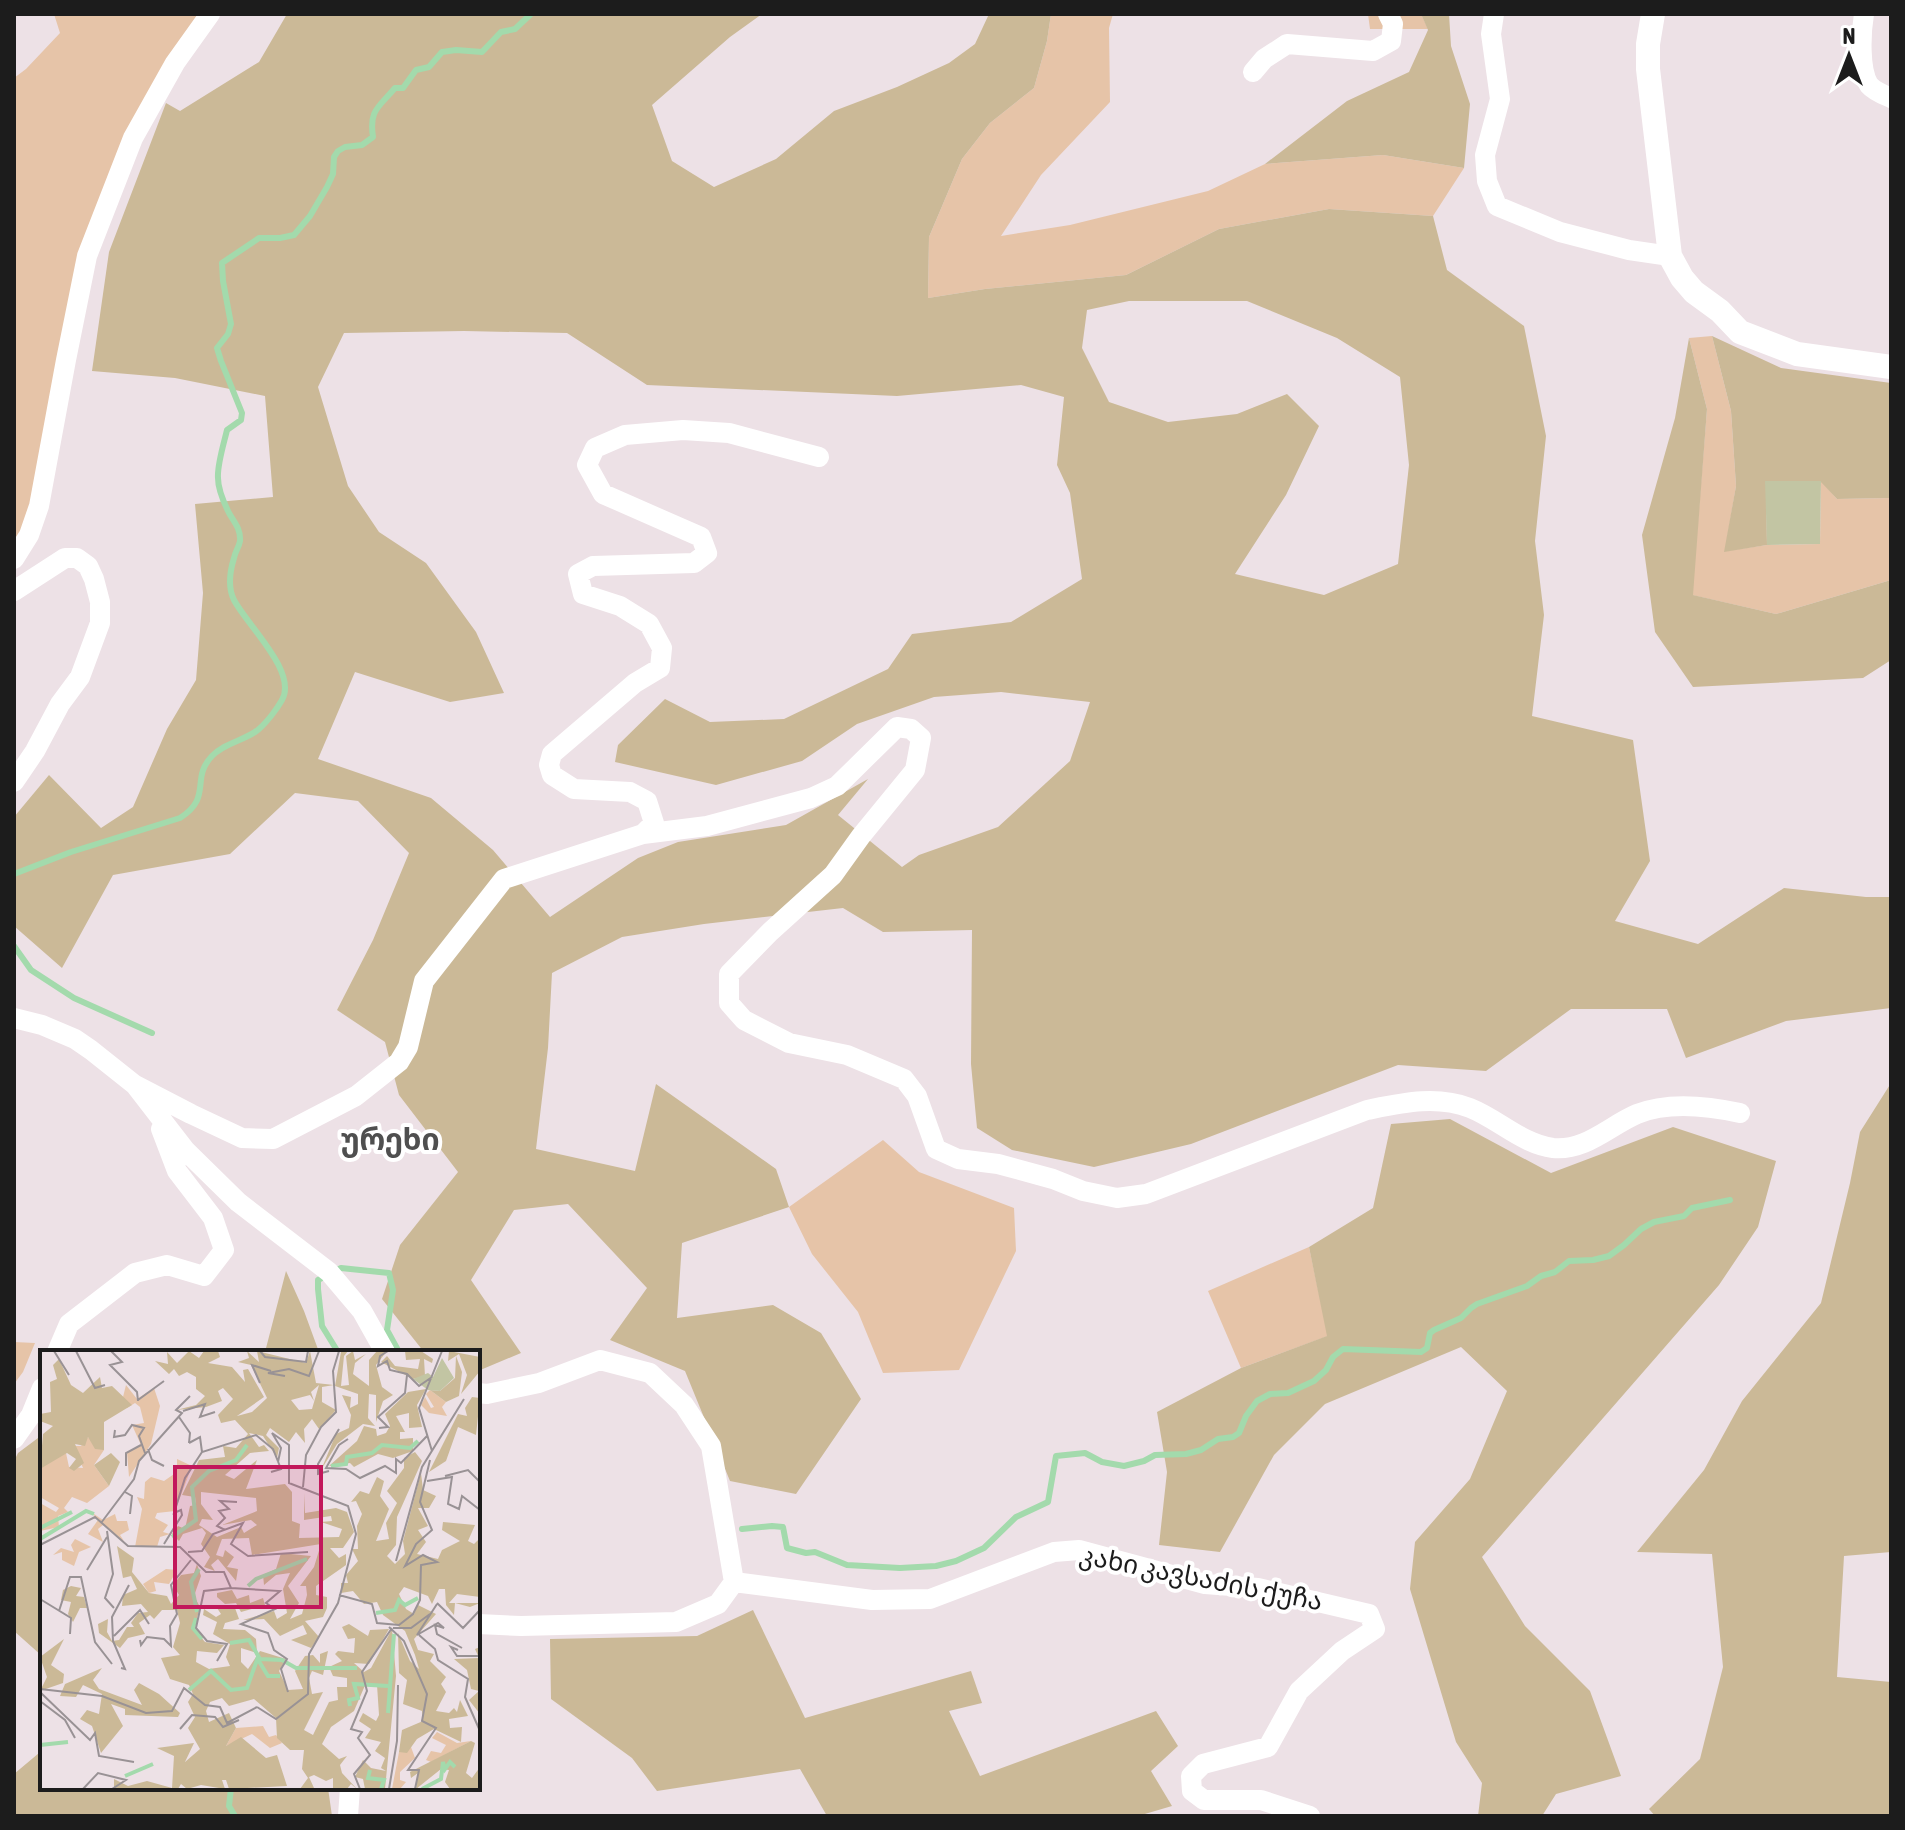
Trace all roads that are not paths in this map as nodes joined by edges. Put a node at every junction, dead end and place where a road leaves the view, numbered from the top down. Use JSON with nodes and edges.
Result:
{"nodes":[{"id":1,"x":210,"y":14,"type":"edge"},
{"id":2,"x":1388,"y":14,"type":"edge"},
{"id":3,"x":1494,"y":14,"type":"edge"},
{"id":4,"x":1653,"y":14,"type":"edge"},
{"id":5,"x":1864,"y":14,"type":"edge"},
{"id":6,"x":1253,"y":72,"type":"dead end"},
{"id":7,"x":1891,"y":98,"type":"edge"},
{"id":8,"x":1670,"y":256,"type":"junction"},
{"id":9,"x":1891,"y":367,"type":"edge"},
{"id":10,"x":819,"y":457,"type":"dead end"},
{"id":11,"x":14,"y":559,"type":"edge"},
{"id":12,"x":14,"y":591,"type":"edge"},
{"id":13,"x":14,"y":782,"type":"edge"},
{"id":14,"x":643,"y":834,"type":"junction"},
{"id":15,"x":14,"y":1018,"type":"edge"},
{"id":16,"x":135,"y":1085,"type":"junction"},
{"id":17,"x":152,"y":1105,"type":"junction"},
{"id":18,"x":1740,"y":1113,"type":"dead end"},
{"id":19,"x":58,"y":1350,"type":"edge"},
{"id":20,"x":384,"y":1350,"type":"edge"},
{"id":21,"x":40,"y":1393,"type":"edge"},
{"id":22,"x":480,"y":1393,"type":"edge"},
{"id":23,"x":14,"y":1439,"type":"edge"},
{"id":24,"x":734,"y":1582,"type":"junction"},
{"id":25,"x":480,"y":1624,"type":"edge"},
{"id":26,"x":350,"y":1790,"type":"edge"},
{"id":27,"x":348,"y":1816,"type":"edge"},
{"id":28,"x":1310,"y":1816,"type":"edge"}],
"edges":[{"from":1,"to":11,"type":"street"},
{"from":2,"to":6,"type":"street"},
{"from":3,"to":8,"type":"street"},
{"from":4,"to":8,"type":"street"},
{"from":5,"to":7,"type":"street"},
{"from":8,"to":9,"type":"street"},
{"from":10,"to":14,"type":"street"},
{"from":12,"to":13,"type":"street"},
{"from":14,"to":16,"type":"street"},
{"from":14,"to":18,"type":"street"},
{"from":15,"to":16,"type":"street"},
{"from":16,"to":17,"type":"street"},
{"from":17,"to":19,"type":"street"},
{"from":17,"to":20,"type":"street"},
{"from":21,"to":23,"type":"street"},
{"from":22,"to":24,"type":"street"},
{"from":24,"to":25,"type":"street"},
{"from":24,"to":28,"type":"street","name":"კახი კავსაძის ქუჩა"},
{"from":26,"to":27,"type":"street"}]}
